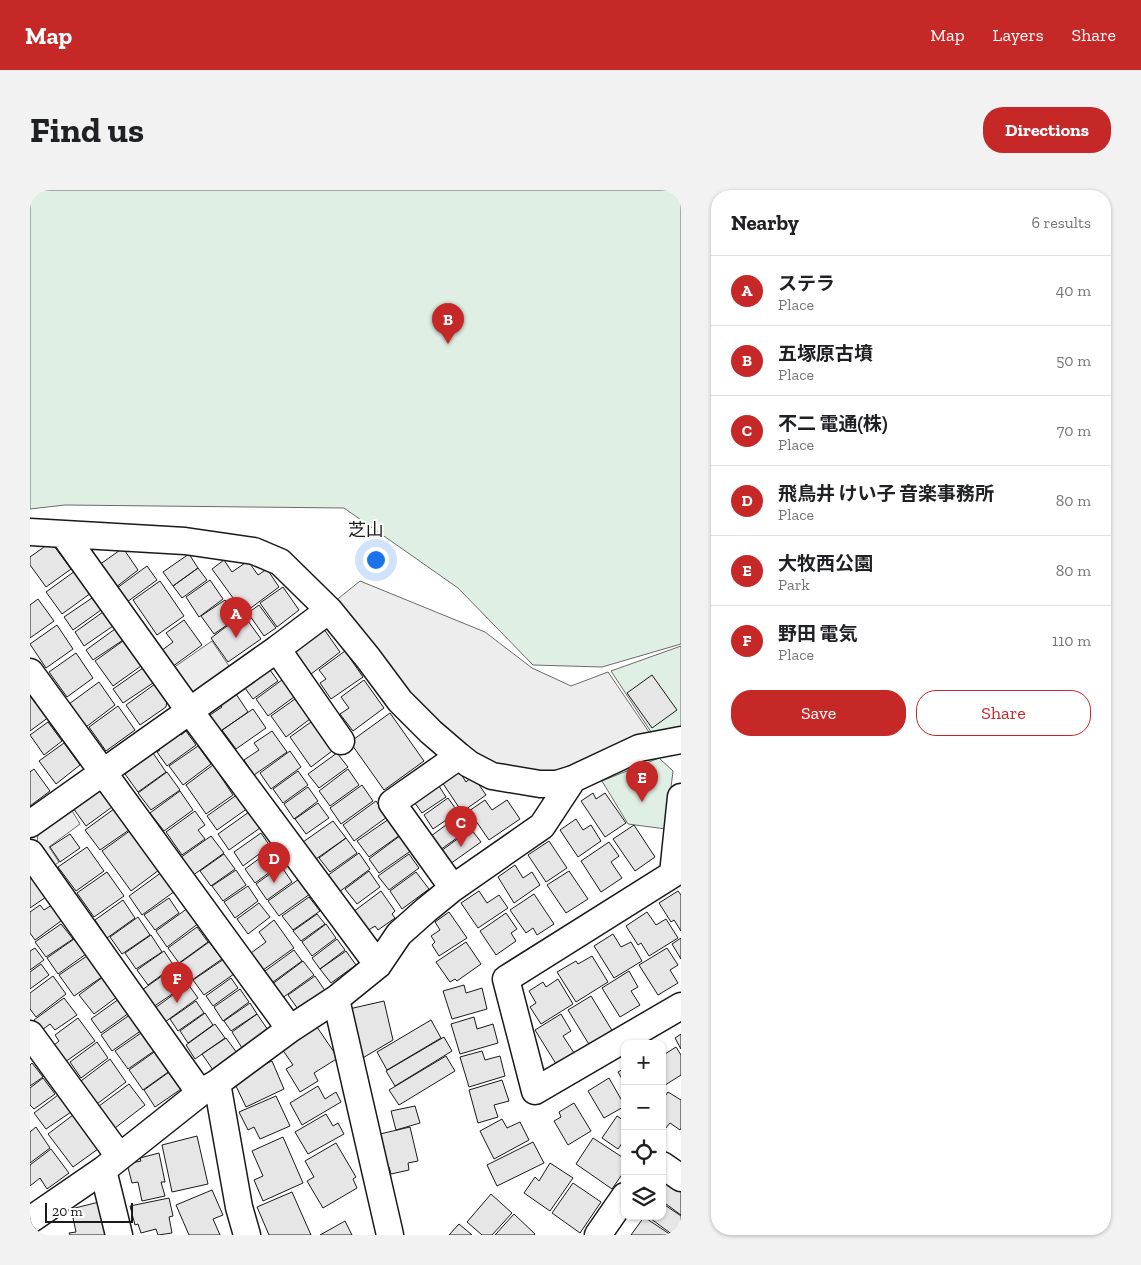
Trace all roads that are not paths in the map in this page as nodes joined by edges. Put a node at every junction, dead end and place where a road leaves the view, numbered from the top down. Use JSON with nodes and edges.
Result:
{"nodes":[{"id":1,"x":30,"y":532,"type":"edge"},
{"id":2,"x":64,"y":535,"type":"junction"},
{"id":3,"x":329,"y":610,"type":"junction"},
{"id":4,"x":277,"y":650,"type":"junction"},
{"id":5,"x":30,"y":672,"type":"edge"},
{"id":6,"x":189,"y":710,"type":"junction"},
{"id":7,"x":341,"y":741,"type":"dead end"},
{"id":8,"x":681,"y":742,"type":"edge"},
{"id":9,"x":459,"y":756,"type":"junction"},
{"id":10,"x":102,"y":772,"type":"junction"},
{"id":11,"x":573,"y":779,"type":"junction"},
{"id":12,"x":681,"y":797,"type":"edge"},
{"id":13,"x":30,"y":824,"type":"edge"},
{"id":14,"x":30,"y":853,"type":"edge"},
{"id":15,"x":453,"y":888,"type":"junction"},
{"id":16,"x":378,"y":965,"type":"junction"},
{"id":17,"x":336,"y":999,"type":"junction"},
{"id":18,"x":681,"y":1006,"type":"edge"},
{"id":19,"x":290,"y":1029,"type":"junction"},
{"id":20,"x":30,"y":1034,"type":"edge"},
{"id":21,"x":209,"y":1088,"type":"junction"},
{"id":22,"x":111,"y":1163,"type":"junction"},
{"id":23,"x":666,"y":1169,"type":"edge"},
{"id":24,"x":681,"y":1178,"type":"edge"},
{"id":25,"x":621,"y":1202,"type":"edge"},
{"id":26,"x":31,"y":1218,"type":"edge"},
{"id":27,"x":119,"y":1235,"type":"edge"},
{"id":28,"x":247,"y":1235,"type":"edge"},
{"id":29,"x":390,"y":1235,"type":"edge"},
{"id":30,"x":598,"y":1235,"type":"edge"}],
"edges":[{"from":1,"to":2,"type":"street"},
{"from":2,"to":3,"type":"street"},
{"from":2,"to":6,"type":"street"},
{"from":3,"to":4,"type":"street"},
{"from":3,"to":9,"type":"street"},
{"from":4,"to":6,"type":"street"},
{"from":4,"to":7,"type":"street"},
{"from":5,"to":10,"type":"street"},
{"from":6,"to":10,"type":"street"},
{"from":6,"to":16,"type":"street"},
{"from":8,"to":11,"type":"street"},
{"from":9,"to":11,"type":"street"},
{"from":9,"to":15,"type":"street"},
{"from":10,"to":13,"type":"street"},
{"from":10,"to":19,"type":"street"},
{"from":11,"to":15,"type":"street"},
{"from":12,"to":18,"type":"street"},
{"from":14,"to":21,"type":"street"},
{"from":15,"to":16,"type":"street"},
{"from":16,"to":17,"type":"street"},
{"from":17,"to":19,"type":"street"},
{"from":17,"to":29,"type":"street"},
{"from":19,"to":21,"type":"street"},
{"from":20,"to":22,"type":"street"},
{"from":21,"to":22,"type":"street"},
{"from":21,"to":28,"type":"street"},
{"from":22,"to":26,"type":"street"},
{"from":22,"to":27,"type":"street"},
{"from":23,"to":24,"type":"street"},
{"from":25,"to":30,"type":"street"}]}
